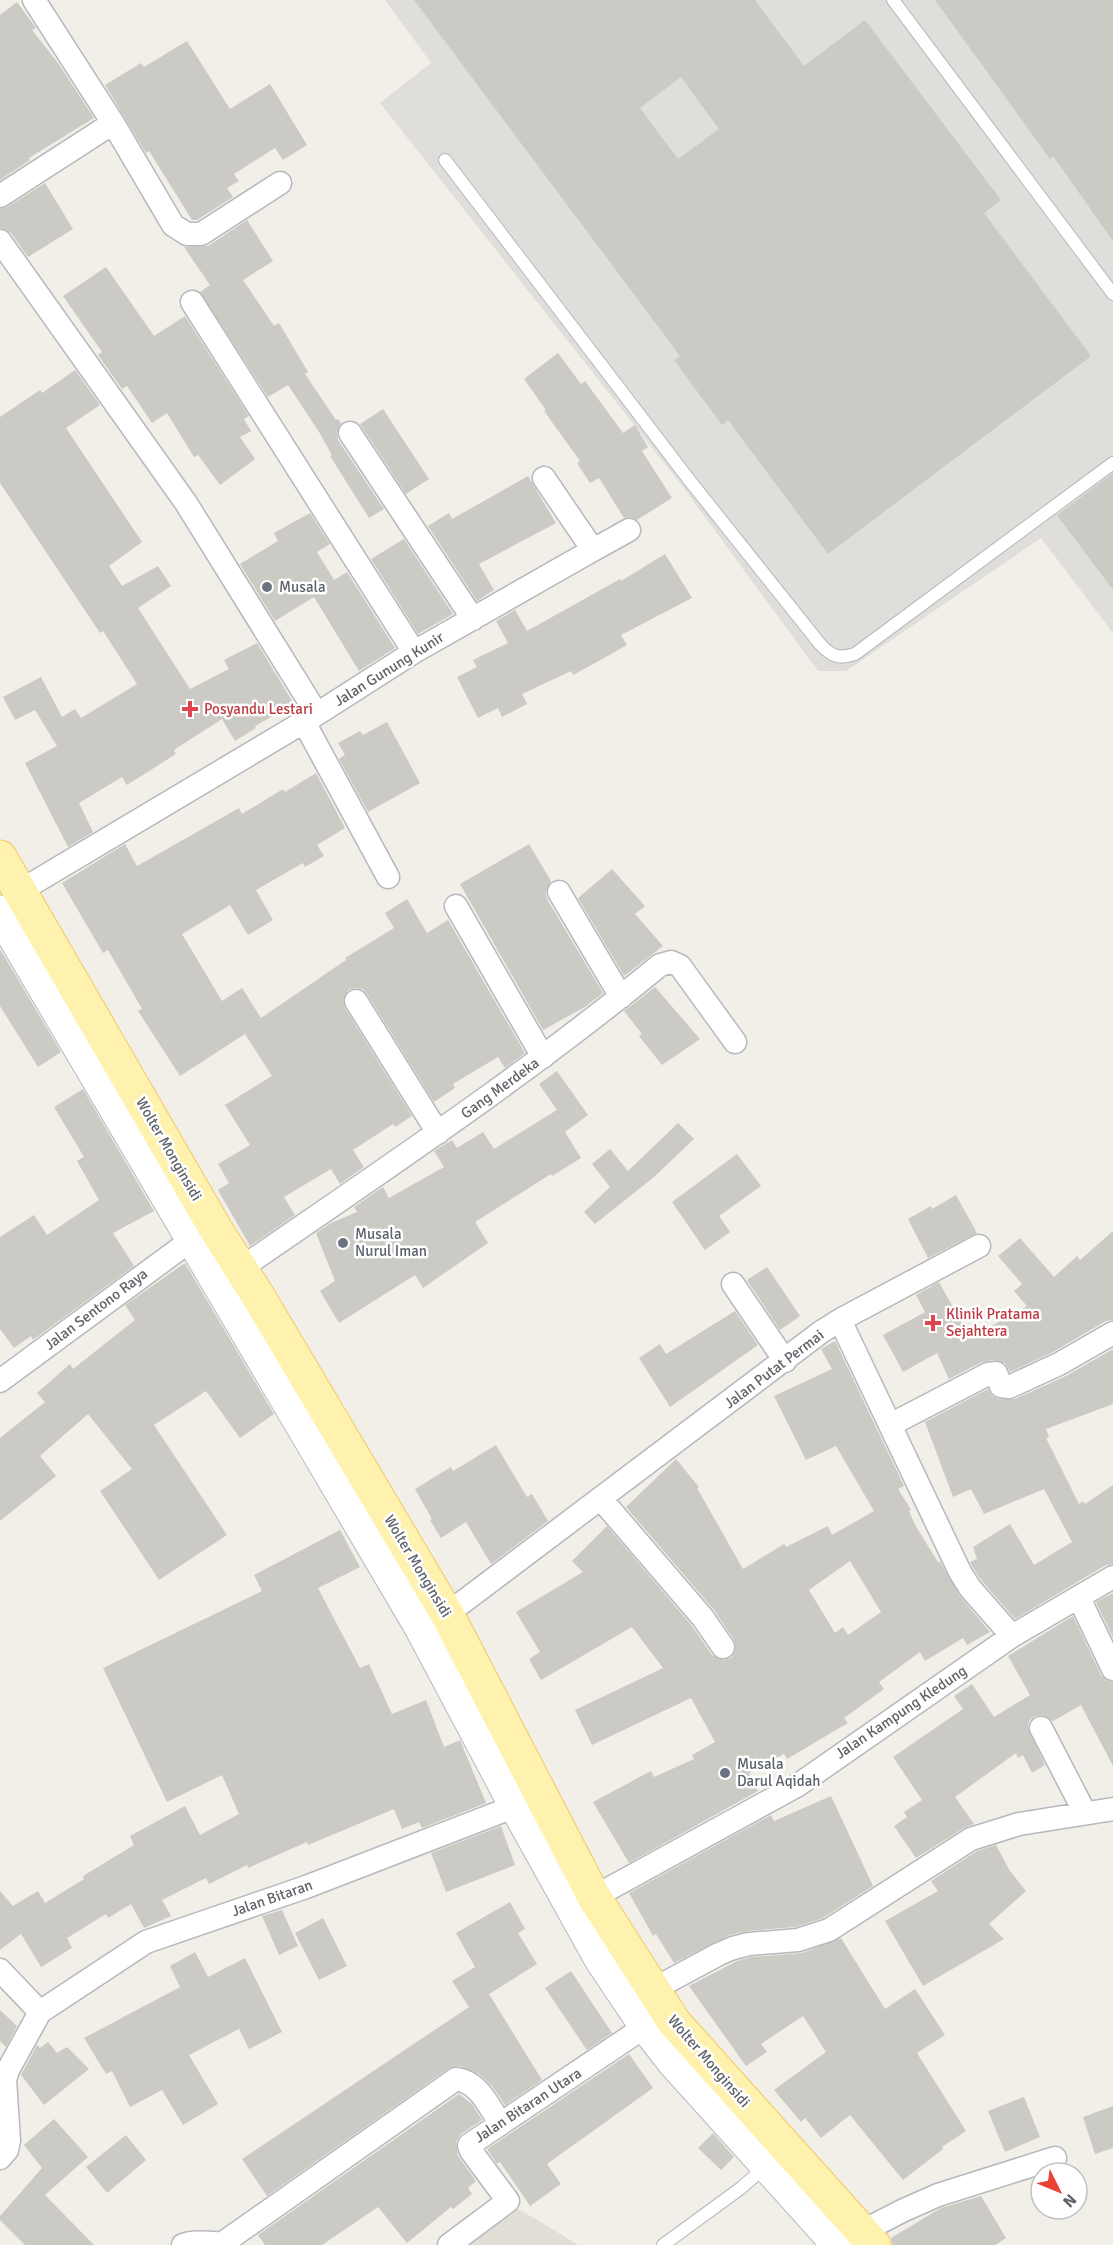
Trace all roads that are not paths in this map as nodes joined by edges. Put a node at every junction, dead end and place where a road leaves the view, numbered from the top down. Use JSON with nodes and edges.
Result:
{"nodes":[{"id":1,"x":33,"y":0,"type":"edge"},
{"id":2,"x":893,"y":0,"type":"edge"},
{"id":3,"x":113,"y":123,"type":"junction"},
{"id":4,"x":445,"y":160,"type":"dead end"},
{"id":5,"x":279,"y":183,"type":"dead end"},
{"id":6,"x":0,"y":196,"type":"edge"},
{"id":7,"x":0,"y":241,"type":"edge"},
{"id":8,"x":1113,"y":294,"type":"edge"},
{"id":9,"x":192,"y":302,"type":"dead end"},
{"id":10,"x":350,"y":433,"type":"dead end"},
{"id":11,"x":1113,"y":463,"type":"edge"},
{"id":12,"x":544,"y":478,"type":"dead end"},
{"id":13,"x":629,"y":530,"type":"dead end"},
{"id":14,"x":593,"y":550,"type":"junction"},
{"id":15,"x":473,"y":620,"type":"junction"},
{"id":16,"x":414,"y":652,"type":"junction"},
{"id":17,"x":311,"y":718,"type":"junction"},
{"id":18,"x":0,"y":857,"type":"edge"},
{"id":19,"x":388,"y":877,"type":"dead end"},
{"id":20,"x":559,"y":892,"type":"dead end"},
{"id":21,"x":10,"y":902,"type":"edge"},
{"id":22,"x":456,"y":906,"type":"dead end"},
{"id":23,"x":621,"y":997,"type":"junction"},
{"id":24,"x":356,"y":1001,"type":"dead end"},
{"id":25,"x":735,"y":1042,"type":"dead end"},
{"id":26,"x":543,"y":1058,"type":"junction"},
{"id":27,"x":438,"y":1133,"type":"junction"},
{"id":28,"x":194,"y":1239,"type":"junction"},
{"id":29,"x":979,"y":1246,"type":"dead end"},
{"id":30,"x":240,"y":1269,"type":"junction"},
{"id":31,"x":732,"y":1284,"type":"dead end"},
{"id":32,"x":247,"y":1303,"type":"junction"},
{"id":33,"x":840,"y":1320,"type":"junction"},
{"id":34,"x":1113,"y":1333,"type":"edge"},
{"id":35,"x":785,"y":1361,"type":"junction"},
{"id":36,"x":0,"y":1382,"type":"edge"},
{"id":37,"x":890,"y":1425,"type":"junction"},
{"id":38,"x":601,"y":1499,"type":"junction"},
{"id":39,"x":1113,"y":1577,"type":"edge"},
{"id":40,"x":1079,"y":1598,"type":"junction"},
{"id":41,"x":447,"y":1614,"type":"junction"},
{"id":42,"x":1012,"y":1636,"type":"junction"},
{"id":43,"x":723,"y":1647,"type":"dead end"},
{"id":44,"x":1113,"y":1669,"type":"edge"},
{"id":45,"x":1041,"y":1728,"type":"dead end"},
{"id":46,"x":516,"y":1806,"type":"junction"},
{"id":47,"x":1113,"y":1809,"type":"edge"},
{"id":48,"x":1085,"y":1813,"type":"junction"},
{"id":49,"x":594,"y":1897,"type":"junction"},
{"id":50,"x":0,"y":1970,"type":"edge"},
{"id":51,"x":652,"y":1990,"type":"junction"},
{"id":52,"x":40,"y":2012,"type":"junction"},
{"id":53,"x":640,"y":2031,"type":"junction"},
{"id":54,"x":500,"y":2123,"type":"junction"},
{"id":55,"x":0,"y":2158,"type":"edge"},
{"id":56,"x":1055,"y":2158,"type":"dead end"},
{"id":57,"x":770,"y":2162,"type":"junction"},
{"id":58,"x":859,"y":2240,"type":"edge"},
{"id":59,"x":183,"y":2245,"type":"edge"},
{"id":60,"x":449,"y":2245,"type":"edge"},
{"id":61,"x":663,"y":2245,"type":"edge"}],
"edges":[{"from":1,"to":3,"type":"street"},
{"from":2,"to":8,"type":"lane"},
{"from":3,"to":5,"type":"street"},
{"from":3,"to":6,"type":"street"},
{"from":4,"to":11,"type":"lane"},
{"from":7,"to":17,"type":"street"},
{"from":9,"to":16,"type":"street"},
{"from":10,"to":15,"type":"street"},
{"from":12,"to":14,"type":"street"},
{"from":13,"to":14,"type":"street","name":"Jalan Gunung Kunir"},
{"from":14,"to":15,"type":"street","name":"Jalan Gunung Kunir"},
{"from":15,"to":16,"type":"street","name":"Jalan Gunung Kunir"},
{"from":16,"to":17,"type":"street","name":"Jalan Gunung Kunir"},
{"from":17,"to":19,"type":"street"},
{"from":17,"to":21,"type":"street","name":"Jalan Gunung Kunir"},
{"from":18,"to":21,"type":"main road","name":"Wolter Monginsidi"},
{"from":20,"to":23,"type":"street"},
{"from":21,"to":28,"type":"main road","name":"Wolter Monginsidi"},
{"from":21,"to":30,"type":"main road","name":"Wolter Monginsidi"},
{"from":22,"to":26,"type":"street"},
{"from":23,"to":25,"type":"street","name":"Gang Merdeka"},
{"from":23,"to":26,"type":"street","name":"Gang Merdeka"},
{"from":24,"to":27,"type":"street"},
{"from":26,"to":27,"type":"street","name":"Gang Merdeka"},
{"from":27,"to":30,"type":"street","name":"Gang Merdeka"},
{"from":28,"to":32,"type":"main road","name":"Wolter Monginsidi"},
{"from":28,"to":36,"type":"street","name":"Jalan Sentono Raya"},
{"from":29,"to":33,"type":"street"},
{"from":30,"to":32,"type":"main road","name":"Wolter Monginsidi"},
{"from":31,"to":35,"type":"street"},
{"from":32,"to":41,"type":"main road","name":"Wolter Monginsidi"},
{"from":32,"to":46,"type":"main road","name":"Wolter Monginsidi"},
{"from":33,"to":35,"type":"street","name":"Jalan Putat Permai"},
{"from":33,"to":37,"type":"street","name":"Jalan Putat Permai"},
{"from":34,"to":37,"type":"street"},
{"from":35,"to":38,"type":"street","name":"Jalan Putat Permai"},
{"from":37,"to":42,"type":"street","name":"Jalan Putat Permai"},
{"from":38,"to":41,"type":"street","name":"Jalan Putat Permai"},
{"from":38,"to":43,"type":"street"},
{"from":39,"to":40,"type":"street","name":"Jalan Kampung Kledung"},
{"from":40,"to":42,"type":"street","name":"Jalan Kampung Kledung"},
{"from":40,"to":44,"type":"street"},
{"from":41,"to":49,"type":"main road","name":"Wolter Monginsidi"},
{"from":42,"to":49,"type":"street","name":"Jalan Kampung Kledung"},
{"from":45,"to":48,"type":"street"},
{"from":46,"to":52,"type":"street","name":"Jalan Bitaran"},
{"from":46,"to":53,"type":"main road","name":"Wolter Monginsidi"},
{"from":47,"to":48,"type":"street"},
{"from":48,"to":51,"type":"street"},
{"from":49,"to":51,"type":"main road","name":"Wolter Monginsidi"},
{"from":50,"to":52,"type":"street"},
{"from":51,"to":57,"type":"main road","name":"Wolter Monginsidi"},
{"from":52,"to":55,"type":"street","name":"Jalan Bitaran"},
{"from":53,"to":54,"type":"street","name":"Jalan Bitaran Utara"},
{"from":53,"to":57,"type":"main road","name":"Wolter Monginsidi"},
{"from":54,"to":59,"type":"street"},
{"from":54,"to":60,"type":"street","name":"Jalan Bitaran Utara"},
{"from":56,"to":58,"type":"street"},
{"from":57,"to":58,"type":"main road","name":"Wolter Monginsidi"},
{"from":57,"to":61,"type":"lane"}]}
